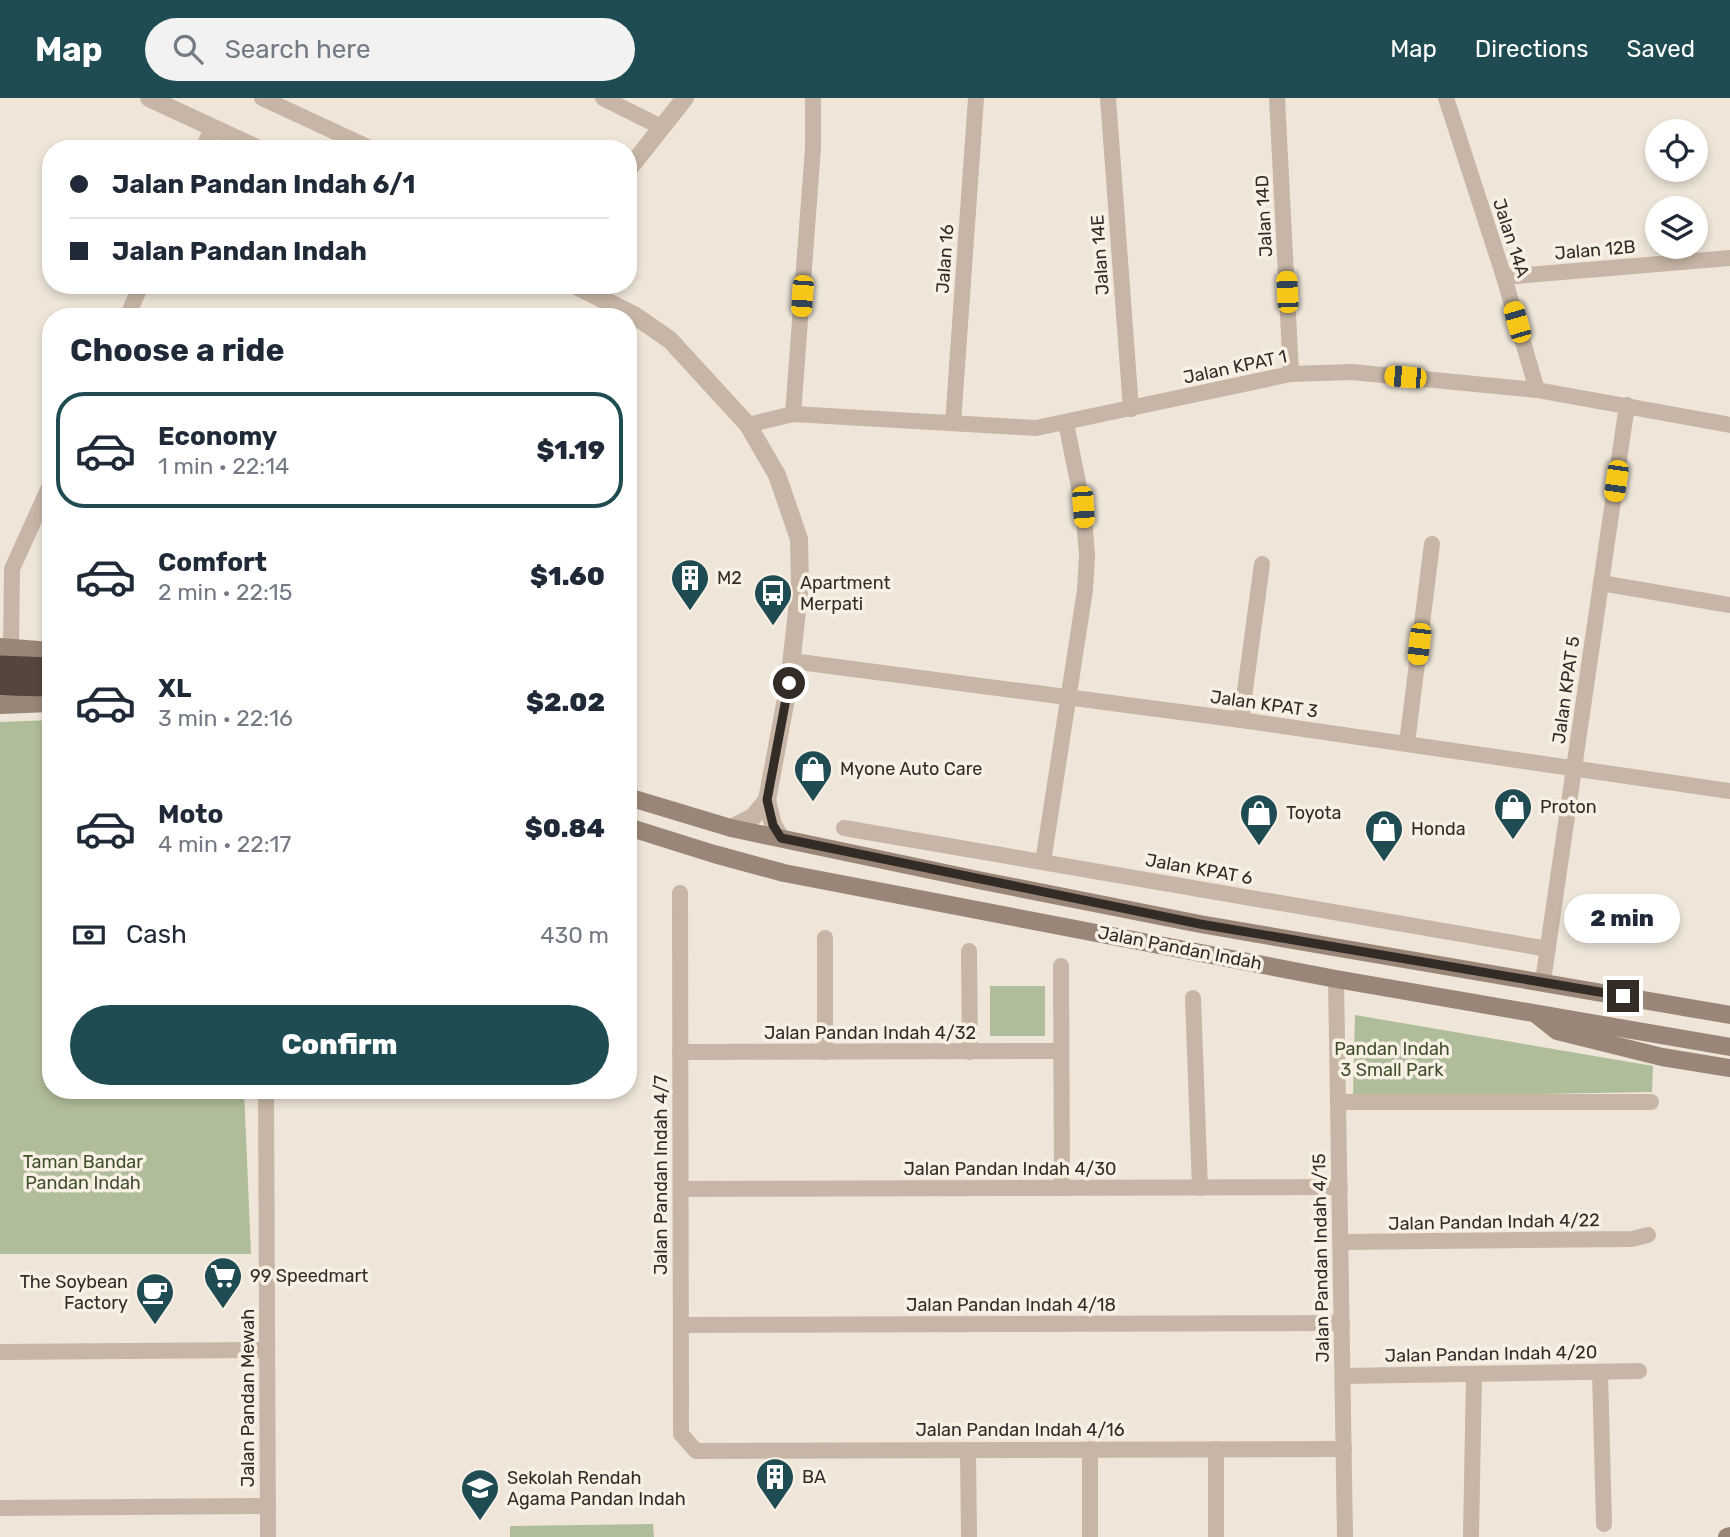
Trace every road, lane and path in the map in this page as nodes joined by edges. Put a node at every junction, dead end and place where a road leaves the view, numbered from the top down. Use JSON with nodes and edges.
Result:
{"nodes":[{"id":1,"x":149,"y":98,"type":"edge"},
{"id":2,"x":262,"y":98,"type":"edge"},
{"id":3,"x":603,"y":98,"type":"edge"},
{"id":4,"x":685,"y":98,"type":"edge"},
{"id":5,"x":813,"y":98,"type":"edge"},
{"id":6,"x":976,"y":98,"type":"edge"},
{"id":7,"x":1108,"y":98,"type":"edge"},
{"id":8,"x":1277,"y":98,"type":"edge"},
{"id":9,"x":1446,"y":98,"type":"edge"},
{"id":10,"x":661,"y":127,"type":"junction"},
{"id":11,"x":212,"y":128,"type":"junction"},
{"id":12,"x":207,"y":140,"type":"edge"},
{"id":13,"x":239,"y":140,"type":"edge"},
{"id":14,"x":353,"y":140,"type":"edge"},
{"id":15,"x":637,"y":158,"type":"edge"},
{"id":16,"x":1730,"y":258,"type":"edge"},
{"id":17,"x":1504,"y":277,"type":"junction"},
{"id":18,"x":592,"y":294,"type":"edge"},
{"id":19,"x":620,"y":308,"type":"edge"},
{"id":20,"x":637,"y":317,"type":"edge"},
{"id":21,"x":1291,"y":374,"type":"junction"},
{"id":22,"x":1537,"y":390,"type":"junction"},
{"id":23,"x":1627,"y":405,"type":"junction"},
{"id":24,"x":1131,"y":409,"type":"junction"},
{"id":25,"x":793,"y":414,"type":"junction"},
{"id":26,"x":953,"y":423,"type":"junction"},
{"id":27,"x":1066,"y":423,"type":"junction"},
{"id":28,"x":748,"y":425,"type":"junction"},
{"id":29,"x":1730,"y":425,"type":"edge"},
{"id":30,"x":42,"y":503,"type":"edge"},
{"id":31,"x":1432,"y":544,"type":"dead end"},
{"id":32,"x":1262,"y":564,"type":"dead end"},
{"id":33,"x":1601,"y":583,"type":"junction"},
{"id":34,"x":1730,"y":605,"type":"edge"},
{"id":35,"x":5,"y":647,"type":"edge"},
{"id":36,"x":42,"y":650,"type":"edge"},
{"id":37,"x":792,"y":661,"type":"junction"},
{"id":38,"x":0,"y":667,"type":"edge"},
{"id":39,"x":42,"y":668,"type":"edge"},
{"id":40,"x":0,"y":685,"type":"edge"},
{"id":41,"x":42,"y":686,"type":"edge"},
{"id":42,"x":1068,"y":696,"type":"junction"},
{"id":43,"x":42,"y":703,"type":"edge"},
{"id":44,"x":0,"y":705,"type":"edge"},
{"id":45,"x":1241,"y":720,"type":"junction"},
{"id":46,"x":1407,"y":743,"type":"junction"},
{"id":47,"x":1574,"y":769,"type":"junction"},
{"id":48,"x":1730,"y":791,"type":"edge"},
{"id":49,"x":637,"y":800,"type":"edge"},
{"id":50,"x":767,"y":800,"type":"junction"},
{"id":51,"x":731,"y":828,"type":"junction"},
{"id":52,"x":844,"y":828,"type":"dead end"},
{"id":53,"x":637,"y":830,"type":"edge"},
{"id":54,"x":781,"y":838,"type":"junction"},
{"id":55,"x":1043,"y":862,"type":"junction"},
{"id":56,"x":680,"y":893,"type":"dead end"},
{"id":57,"x":825,"y":938,"type":"dead end"},
{"id":58,"x":1548,"y":949,"type":"junction"},
{"id":59,"x":970,"y":951,"type":"dead end"},
{"id":60,"x":1061,"y":966,"type":"dead end"},
{"id":61,"x":1336,"y":979,"type":"junction"},
{"id":62,"x":1543,"y":981,"type":"junction"},
{"id":63,"x":1193,"y":998,"type":"dead end"},
{"id":64,"x":1533,"y":1012,"type":"junction"},
{"id":65,"x":1730,"y":1015,"type":"edge"},
{"id":66,"x":1730,"y":1047,"type":"edge"},
{"id":67,"x":1060,"y":1051,"type":"junction"},
{"id":68,"x":680,"y":1052,"type":"junction"},
{"id":69,"x":825,"y":1052,"type":"junction"},
{"id":70,"x":971,"y":1052,"type":"junction"},
{"id":71,"x":1730,"y":1068,"type":"edge"},
{"id":72,"x":266,"y":1099,"type":"edge"},
{"id":73,"x":1338,"y":1102,"type":"junction"},
{"id":74,"x":1651,"y":1102,"type":"dead end"},
{"id":75,"x":1340,"y":1187,"type":"junction"},
{"id":76,"x":1062,"y":1188,"type":"junction"},
{"id":77,"x":1200,"y":1188,"type":"junction"},
{"id":78,"x":681,"y":1189,"type":"junction"},
{"id":79,"x":1647,"y":1235,"type":"dead end"},
{"id":80,"x":1341,"y":1242,"type":"junction"},
{"id":81,"x":1342,"y":1323,"type":"junction"},
{"id":82,"x":681,"y":1325,"type":"junction"},
{"id":83,"x":267,"y":1350,"type":"junction"},
{"id":84,"x":0,"y":1352,"type":"edge"},
{"id":85,"x":1639,"y":1371,"type":"dead end"},
{"id":86,"x":1600,"y":1372,"type":"junction"},
{"id":87,"x":1474,"y":1374,"type":"junction"},
{"id":88,"x":1343,"y":1376,"type":"junction"},
{"id":89,"x":1216,"y":1449,"type":"junction"},
{"id":90,"x":1344,"y":1449,"type":"junction"},
{"id":91,"x":968,"y":1450,"type":"junction"},
{"id":92,"x":1090,"y":1450,"type":"junction"},
{"id":93,"x":696,"y":1451,"type":"joint"},
{"id":94,"x":268,"y":1506,"type":"junction"},
{"id":95,"x":0,"y":1508,"type":"edge"},
{"id":96,"x":1604,"y":1524,"type":"dead end"},
{"id":97,"x":268,"y":1537,"type":"edge"},
{"id":98,"x":969,"y":1537,"type":"edge"},
{"id":99,"x":1090,"y":1537,"type":"edge"},
{"id":100,"x":1216,"y":1537,"type":"edge"},
{"id":101,"x":1345,"y":1537,"type":"edge"},
{"id":102,"x":1471,"y":1537,"type":"edge"}],
"edges":[{"from":1,"to":11,"type":"street"},
{"from":2,"to":14,"type":"street"},
{"from":3,"to":10,"type":"street"},
{"from":4,"to":10,"type":"street"},
{"from":5,"to":25,"type":"street"},
{"from":6,"to":26,"type":"street","name":"Jalan 16"},
{"from":7,"to":24,"type":"street","name":"Jalan 14E"},
{"from":8,"to":21,"type":"street","name":"Jalan 14D"},
{"from":9,"to":17,"type":"street","name":"Jalan 14A"},
{"from":10,"to":15,"type":"street"},
{"from":11,"to":12,"type":"street"},
{"from":11,"to":13,"type":"street"},
{"from":16,"to":17,"type":"street","name":"Jalan 12B"},
{"from":17,"to":22,"type":"street","name":"Jalan 14A"},
{"from":18,"to":19,"type":"street"},
{"from":20,"to":28,"type":"street"},
{"from":21,"to":22,"type":"street","name":"Jalan KPAT 1"},
{"from":21,"to":24,"type":"street","name":"Jalan KPAT 1"},
{"from":22,"to":23,"type":"street","name":"Jalan KPAT 1"},
{"from":23,"to":29,"type":"street","name":"Jalan KPAT 1"},
{"from":23,"to":33,"type":"street","name":"Jalan KPAT 5"},
{"from":24,"to":27,"type":"street","name":"Jalan KPAT 1"},
{"from":25,"to":26,"type":"street","name":"Jalan KPAT 1"},
{"from":25,"to":28,"type":"street","name":"Jalan KPAT 1"},
{"from":26,"to":27,"type":"street","name":"Jalan KPAT 1"},
{"from":27,"to":42,"type":"street"},
{"from":28,"to":37,"type":"street"},
{"from":30,"to":35,"type":"street"},
{"from":31,"to":46,"type":"street"},
{"from":32,"to":45,"type":"street"},
{"from":33,"to":34,"type":"street"},
{"from":33,"to":47,"type":"street","name":"Jalan KPAT 5"},
{"from":35,"to":36,"type":"main road"},
{"from":37,"to":42,"type":"street","name":"Jalan KPAT 3"},
{"from":37,"to":50,"type":"street"},
{"from":38,"to":39,"type":"highway"},
{"from":40,"to":41,"type":"highway"},
{"from":42,"to":45,"type":"street","name":"Jalan KPAT 3"},
{"from":42,"to":55,"type":"street"},
{"from":43,"to":44,"type":"main road"},
{"from":45,"to":46,"type":"street","name":"Jalan KPAT 3"},
{"from":46,"to":47,"type":"street","name":"Jalan KPAT 3"},
{"from":47,"to":48,"type":"street","name":"Jalan KPAT 3"},
{"from":47,"to":58,"type":"street","name":"Jalan KPAT 5"},
{"from":49,"to":51,"type":"main road","name":"Jalan Pandan Indah"},
{"from":50,"to":51,"type":"street"},
{"from":50,"to":54,"type":"street"},
{"from":51,"to":54,"type":"main road","name":"Jalan Pandan Indah"},
{"from":52,"to":55,"type":"street","name":"Jalan KPAT 6"},
{"from":53,"to":61,"type":"main road","name":"Jalan Pandan Indah"},
{"from":54,"to":62,"type":"main road","name":"Jalan Pandan Indah"},
{"from":55,"to":58,"type":"street","name":"Jalan KPAT 6"},
{"from":56,"to":68,"type":"street","name":"Jalan Pandan Indah 4/7"},
{"from":57,"to":69,"type":"street"},
{"from":58,"to":62,"type":"street","name":"Jalan KPAT 5"},
{"from":59,"to":70,"type":"street"},
{"from":60,"to":67,"type":"street"},
{"from":61,"to":64,"type":"main road","name":"Jalan Pandan Indah"},
{"from":61,"to":73,"type":"street","name":"Jalan Pandan Indah 4/15"},
{"from":62,"to":65,"type":"main road","name":"Jalan Pandan Indah"},
{"from":63,"to":77,"type":"street"},
{"from":64,"to":66,"type":"main road"},
{"from":64,"to":71,"type":"main road","name":"Jalan Pandan Indah"},
{"from":67,"to":70,"type":"street","name":"Jalan Pandan Indah 4/32"},
{"from":67,"to":76,"type":"street"},
{"from":68,"to":69,"type":"street","name":"Jalan Pandan Indah 4/32"},
{"from":68,"to":78,"type":"street","name":"Jalan Pandan Indah 4/7"},
{"from":69,"to":70,"type":"street","name":"Jalan Pandan Indah 4/32"},
{"from":72,"to":83,"type":"street","name":"Jalan Pandan Mewah"},
{"from":73,"to":74,"type":"street"},
{"from":73,"to":75,"type":"street","name":"Jalan Pandan Indah 4/15"},
{"from":75,"to":77,"type":"street","name":"Jalan Pandan Indah 4/30"},
{"from":75,"to":80,"type":"street","name":"Jalan Pandan Indah 4/15"},
{"from":76,"to":77,"type":"street","name":"Jalan Pandan Indah 4/30"},
{"from":76,"to":78,"type":"street","name":"Jalan Pandan Indah 4/30"},
{"from":78,"to":82,"type":"street","name":"Jalan Pandan Indah 4/7"},
{"from":79,"to":80,"type":"street","name":"Jalan Pandan Indah 4/22"},
{"from":80,"to":81,"type":"street","name":"Jalan Pandan Indah 4/15"},
{"from":81,"to":82,"type":"street","name":"Jalan Pandan Indah 4/18"},
{"from":81,"to":88,"type":"street","name":"Jalan Pandan Indah 4/15"},
{"from":82,"to":93,"type":"street","name":"Jalan Pandan Indah 4/7"},
{"from":83,"to":84,"type":"street"},
{"from":83,"to":94,"type":"street","name":"Jalan Pandan Mewah"},
{"from":85,"to":86,"type":"street","name":"Jalan Pandan Indah 4/20"},
{"from":86,"to":87,"type":"street","name":"Jalan Pandan Indah 4/20"},
{"from":86,"to":96,"type":"street"},
{"from":87,"to":88,"type":"street","name":"Jalan Pandan Indah 4/20"},
{"from":87,"to":102,"type":"street"},
{"from":88,"to":90,"type":"street","name":"Jalan Pandan Indah 4/15"},
{"from":89,"to":90,"type":"street","name":"Jalan Pandan Indah 4/16"},
{"from":89,"to":92,"type":"street","name":"Jalan Pandan Indah 4/16"},
{"from":89,"to":100,"type":"street"},
{"from":90,"to":101,"type":"street","name":"Jalan Pandan Indah 4/15"},
{"from":91,"to":92,"type":"street","name":"Jalan Pandan Indah 4/16"},
{"from":91,"to":93,"type":"street","name":"Jalan Pandan Indah 4/16"},
{"from":91,"to":98,"type":"street"},
{"from":92,"to":99,"type":"street"},
{"from":94,"to":95,"type":"street"},
{"from":94,"to":97,"type":"street","name":"Jalan Pandan Mewah"}]}
